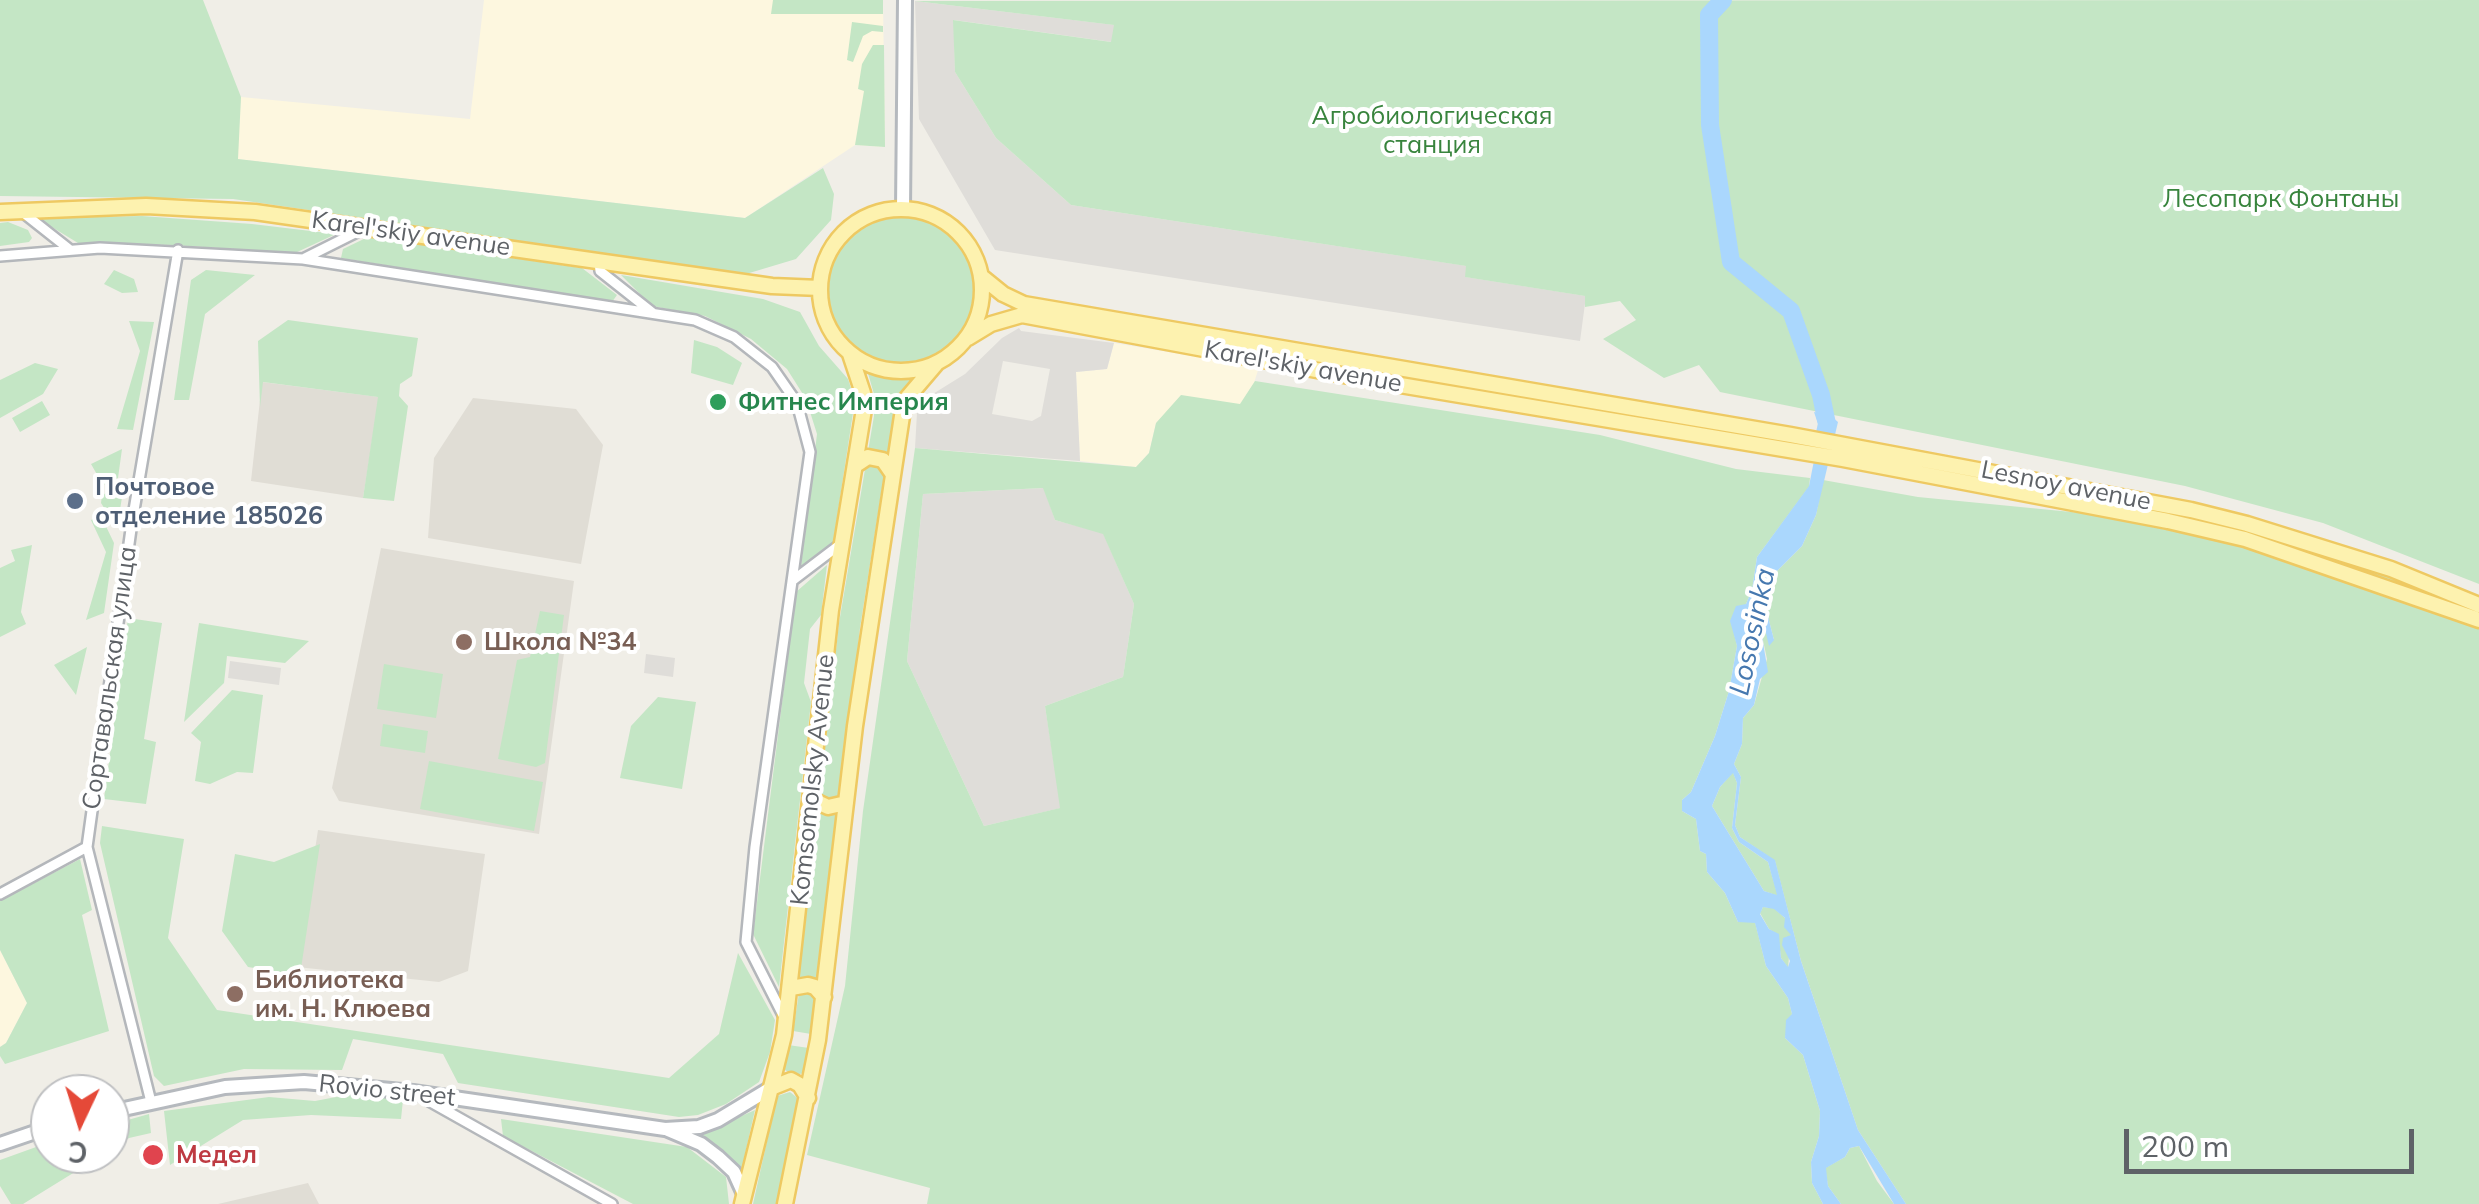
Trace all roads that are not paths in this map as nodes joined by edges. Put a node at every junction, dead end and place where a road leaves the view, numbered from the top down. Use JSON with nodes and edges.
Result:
{"nodes":[{"id":1,"x":904,"y":0,"type":"edge"},
{"id":2,"x":902,"y":209,"type":"junction"},
{"id":3,"x":18,"y":210,"type":"junction"},
{"id":4,"x":0,"y":212,"type":"edge"},
{"id":5,"x":369,"y":226,"type":"junction"},
{"id":6,"x":69,"y":249,"type":"junction"},
{"id":7,"x":178,"y":250,"type":"junction"},
{"id":8,"x":0,"y":256,"type":"edge"},
{"id":9,"x":303,"y":260,"type":"junction"},
{"id":10,"x":599,"y":262,"type":"junction"},
{"id":11,"x":982,"y":278,"type":"junction"},
{"id":12,"x":820,"y":288,"type":"junction"},
{"id":13,"x":654,"y":314,"type":"junction"},
{"id":14,"x":968,"y":338,"type":"junction"},
{"id":15,"x":850,"y":354,"type":"junction"},
{"id":16,"x":936,"y":364,"type":"junction"},
{"id":17,"x":1371,"y":372,"type":"junction"},
{"id":18,"x":1643,"y":418,"type":"joint"},
{"id":19,"x":856,"y":465,"type":"junction"},
{"id":20,"x":892,"y":473,"type":"junction"},
{"id":21,"x":1964,"y":474,"type":"junction"},
{"id":22,"x":842,"y":544,"type":"junction"},
{"id":23,"x":791,"y":582,"type":"junction"},
{"id":24,"x":2479,"y":604,"type":"edge"},
{"id":25,"x":2479,"y":620,"type":"edge"},
{"id":26,"x":811,"y":800,"type":"junction"},
{"id":27,"x":846,"y":803,"type":"junction"},
{"id":28,"x":87,"y":847,"type":"junction"},
{"id":29,"x":0,"y":894,"type":"edge"},
{"id":30,"x":790,"y":988,"type":"junction"},
{"id":31,"x":824,"y":996,"type":"junction"},
{"id":32,"x":786,"y":1020,"type":"junction"},
{"id":33,"x":771,"y":1088,"type":"junction"},
{"id":34,"x":413,"y":1092,"type":"junction"},
{"id":35,"x":808,"y":1098,"type":"junction"},
{"id":36,"x":152,"y":1102,"type":"junction"},
{"id":37,"x":130,"y":1107,"type":"edge"},
{"id":38,"x":665,"y":1129,"type":"junction"},
{"id":39,"x":30,"y":1134,"type":"edge"},
{"id":40,"x":0,"y":1144,"type":"edge"},
{"id":41,"x":743,"y":1199,"type":"edge"},
{"id":42,"x":612,"y":1204,"type":"edge"},
{"id":43,"x":785,"y":1204,"type":"edge"}],
"edges":[{"from":1,"to":2,"type":"main road"},
{"from":2,"to":11,"type":"main road"},
{"from":2,"to":12,"type":"main road"},
{"from":3,"to":4,"type":"main road","name":"Karel'skiy avenue"},
{"from":3,"to":5,"type":"main road","name":"Karel'skiy avenue"},
{"from":3,"to":6,"type":"street"},
{"from":5,"to":9,"type":"street"},
{"from":5,"to":10,"type":"main road","name":"Karel'skiy avenue"},
{"from":6,"to":7,"type":"street"},
{"from":6,"to":8,"type":"street"},
{"from":7,"to":9,"type":"street"},
{"from":7,"to":28,"type":"street","name":"Сортавальская улица"},
{"from":9,"to":13,"type":"street"},
{"from":10,"to":12,"type":"main road","name":"Karel'skiy avenue"},
{"from":10,"to":13,"type":"street"},
{"from":11,"to":14,"type":"main road"},
{"from":11,"to":17,"type":"main road","name":"Karel'skiy avenue"},
{"from":12,"to":15,"type":"main road"},
{"from":13,"to":23,"type":"street"},
{"from":14,"to":16,"type":"main road"},
{"from":14,"to":17,"type":"main road","name":"Karel'skiy avenue"},
{"from":15,"to":16,"type":"main road"},
{"from":15,"to":19,"type":"main road","name":"Komsomolsky Avenue"},
{"from":16,"to":20,"type":"main road","name":"Komsomolsky Avenue"},
{"from":17,"to":18,"type":"main road","name":"Karel'skiy avenue"},
{"from":18,"to":21,"type":"main road","name":"Lesnoy avenue"},
{"from":19,"to":20,"type":"main road"},
{"from":19,"to":22,"type":"main road","name":"Komsomolsky Avenue"},
{"from":20,"to":27,"type":"main road","name":"Komsomolsky Avenue"},
{"from":21,"to":24,"type":"main road","name":"Lesnoy avenue"},
{"from":21,"to":25,"type":"main road","name":"Lesnoy avenue"},
{"from":22,"to":23,"type":"street"},
{"from":22,"to":26,"type":"main road","name":"Komsomolsky Avenue"},
{"from":23,"to":32,"type":"street"},
{"from":26,"to":27,"type":"main road"},
{"from":26,"to":30,"type":"main road","name":"Komsomolsky Avenue"},
{"from":27,"to":31,"type":"main road","name":"Komsomolsky Avenue"},
{"from":28,"to":29,"type":"street"},
{"from":28,"to":36,"type":"street","name":"Сортавальская улица"},
{"from":30,"to":31,"type":"main road"},
{"from":30,"to":32,"type":"main road","name":"Komsomolsky Avenue"},
{"from":31,"to":35,"type":"main road","name":"Komsomolsky Avenue"},
{"from":32,"to":33,"type":"main road","name":"Komsomolsky Avenue"},
{"from":33,"to":35,"type":"main road"},
{"from":33,"to":38,"type":"main road","name":"Rovio street"},
{"from":33,"to":41,"type":"main road","name":"Komsomolsky Avenue"},
{"from":34,"to":36,"type":"main road","name":"Rovio street"},
{"from":34,"to":38,"type":"main road","name":"Rovio street"},
{"from":34,"to":42,"type":"street"},
{"from":35,"to":43,"type":"main road","name":"Komsomolsky Avenue"},
{"from":36,"to":37,"type":"main road","name":"Rovio street"},
{"from":38,"to":41,"type":"main road","name":"Rovio street"},
{"from":39,"to":40,"type":"main road"}]}
